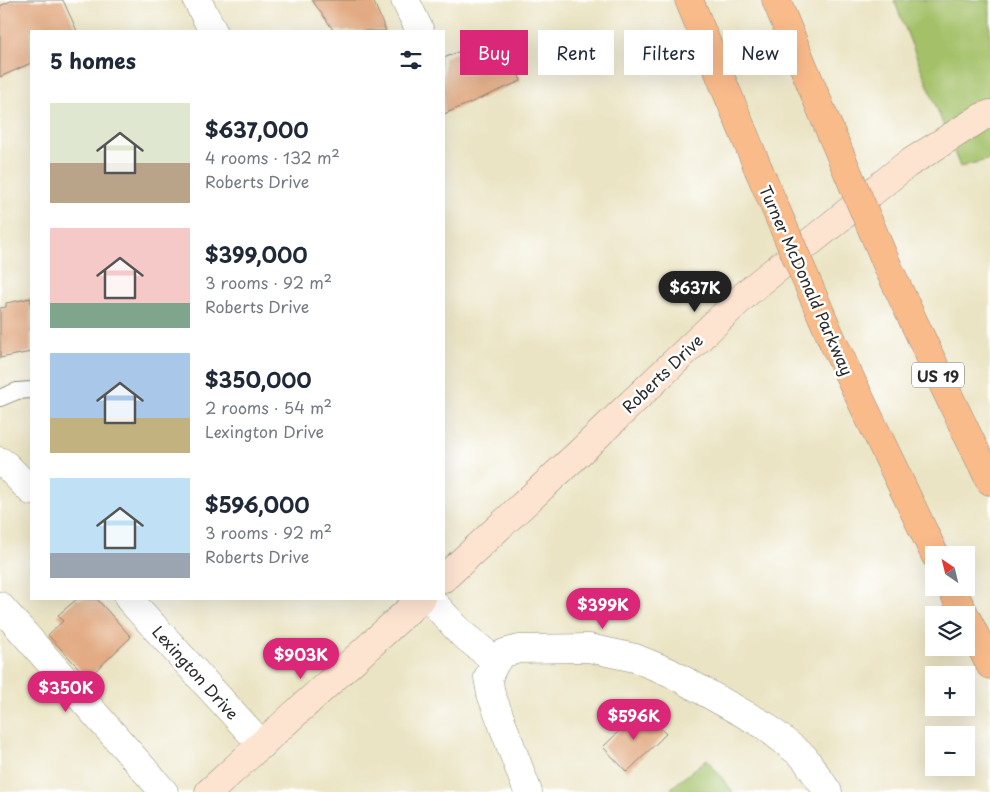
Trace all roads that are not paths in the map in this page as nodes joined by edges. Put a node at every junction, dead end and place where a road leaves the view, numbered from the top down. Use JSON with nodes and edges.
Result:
{"nodes":[{"id":1,"x":197,"y":0,"type":"edge"},
{"id":2,"x":405,"y":0,"type":"edge"},
{"id":3,"x":689,"y":0,"type":"edge"},
{"id":4,"x":776,"y":0,"type":"edge"},
{"id":5,"x":212,"y":30,"type":"edge"},
{"id":6,"x":420,"y":30,"type":"edge"},
{"id":7,"x":990,"y":114,"type":"edge"},
{"id":8,"x":30,"y":390,"type":"edge"},
{"id":9,"x":0,"y":398,"type":"edge"},
{"id":10,"x":0,"y":462,"type":"edge"},
{"id":11,"x":990,"y":482,"type":"edge"},
{"id":12,"x":30,"y":490,"type":"edge"},
{"id":13,"x":931,"y":546,"type":"edge"},
{"id":14,"x":445,"y":577,"type":"edge"},
{"id":15,"x":131,"y":600,"type":"edge"},
{"id":16,"x":420,"y":600,"type":"edge"},
{"id":17,"x":431,"y":600,"type":"edge"},
{"id":18,"x":0,"y":606,"type":"edge"},
{"id":19,"x":975,"y":634,"type":"edge"},
{"id":20,"x":496,"y":661,"type":"junction"},
{"id":21,"x":990,"y":665,"type":"edge"},
{"id":22,"x":262,"y":744,"type":"junction"},
{"id":23,"x":164,"y":792,"type":"edge"},
{"id":24,"x":209,"y":792,"type":"edge"},
{"id":25,"x":528,"y":792,"type":"edge"},
{"id":26,"x":828,"y":792,"type":"edge"}],
"edges":[{"from":1,"to":5,"type":"street"},
{"from":2,"to":6,"type":"street"},
{"from":3,"to":13,"type":"highway","name":"Turner McDonald Parkway","bridge":true},
{"from":4,"to":11,"type":"highway","number":"US 19","bridge":true},
{"from":7,"to":14,"type":"street","name":"Roberts Drive"},
{"from":8,"to":9,"type":"lane"},
{"from":10,"to":12,"type":"street"},
{"from":15,"to":22,"type":"street","name":"Lexington Drive"},
{"from":16,"to":22,"type":"street"},
{"from":17,"to":20,"type":"street"},
{"from":18,"to":23,"type":"street"},
{"from":19,"to":21,"type":"highway"},
{"from":20,"to":25,"type":"street"},
{"from":20,"to":26,"type":"street"},
{"from":22,"to":24,"type":"street"}]}
